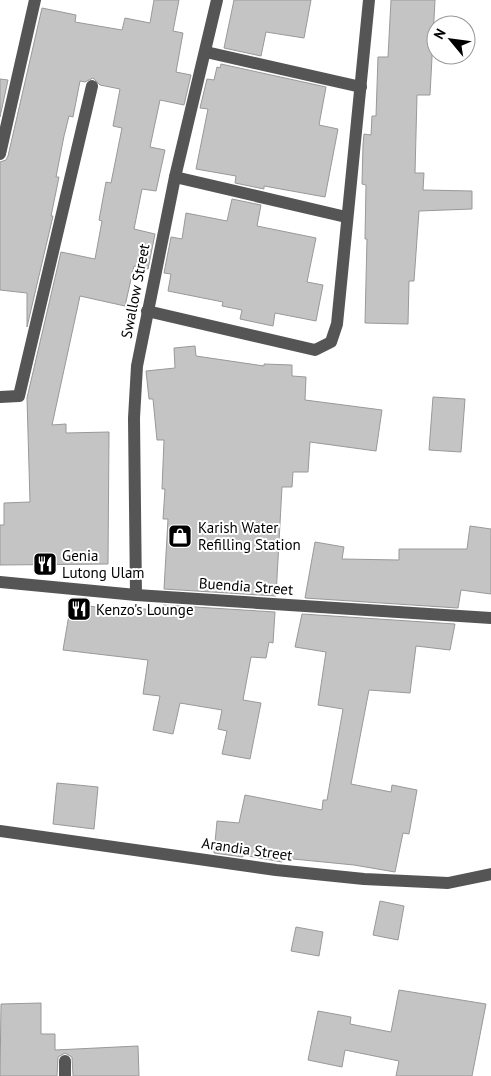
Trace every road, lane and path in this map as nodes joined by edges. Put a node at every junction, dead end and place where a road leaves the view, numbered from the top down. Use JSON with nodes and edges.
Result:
{"nodes":[{"id":1,"x":35,"y":0,"type":"edge"},
{"id":2,"x":217,"y":0,"type":"edge"},
{"id":3,"x":369,"y":0,"type":"edge"},
{"id":4,"x":206,"y":52,"type":"junction"},
{"id":5,"x":92,"y":86,"type":"dead end"},
{"id":6,"x":361,"y":88,"type":"junction"},
{"id":7,"x":0,"y":154,"type":"edge"},
{"id":8,"x":175,"y":177,"type":"junction"},
{"id":9,"x":346,"y":218,"type":"junction"},
{"id":10,"x":147,"y":311,"type":"junction"},
{"id":11,"x":0,"y":397,"type":"edge"},
{"id":12,"x":0,"y":582,"type":"edge"},
{"id":13,"x":136,"y":595,"type":"junction"},
{"id":14,"x":491,"y":618,"type":"edge"},
{"id":15,"x":0,"y":831,"type":"edge"},
{"id":16,"x":491,"y":874,"type":"edge"},
{"id":17,"x":64,"y":1062,"type":"dead end"},
{"id":18,"x":65,"y":1076,"type":"edge"}],
"edges":[{"from":1,"to":7,"type":"street"},
{"from":2,"to":4,"type":"street","name":"Swallow Street"},
{"from":3,"to":6,"type":"street"},
{"from":4,"to":6,"type":"street"},
{"from":4,"to":8,"type":"street","name":"Swallow Street"},
{"from":5,"to":11,"type":"street"},
{"from":6,"to":9,"type":"street"},
{"from":8,"to":9,"type":"street"},
{"from":8,"to":10,"type":"street","name":"Swallow Street"},
{"from":9,"to":10,"type":"street"},
{"from":10,"to":13,"type":"street","name":"Swallow Street"},
{"from":12,"to":13,"type":"street","name":"Buendia Street"},
{"from":13,"to":14,"type":"street","name":"Buendia Street"},
{"from":15,"to":16,"type":"street","name":"Arandia Street"},
{"from":17,"to":18,"type":"street"}]}
